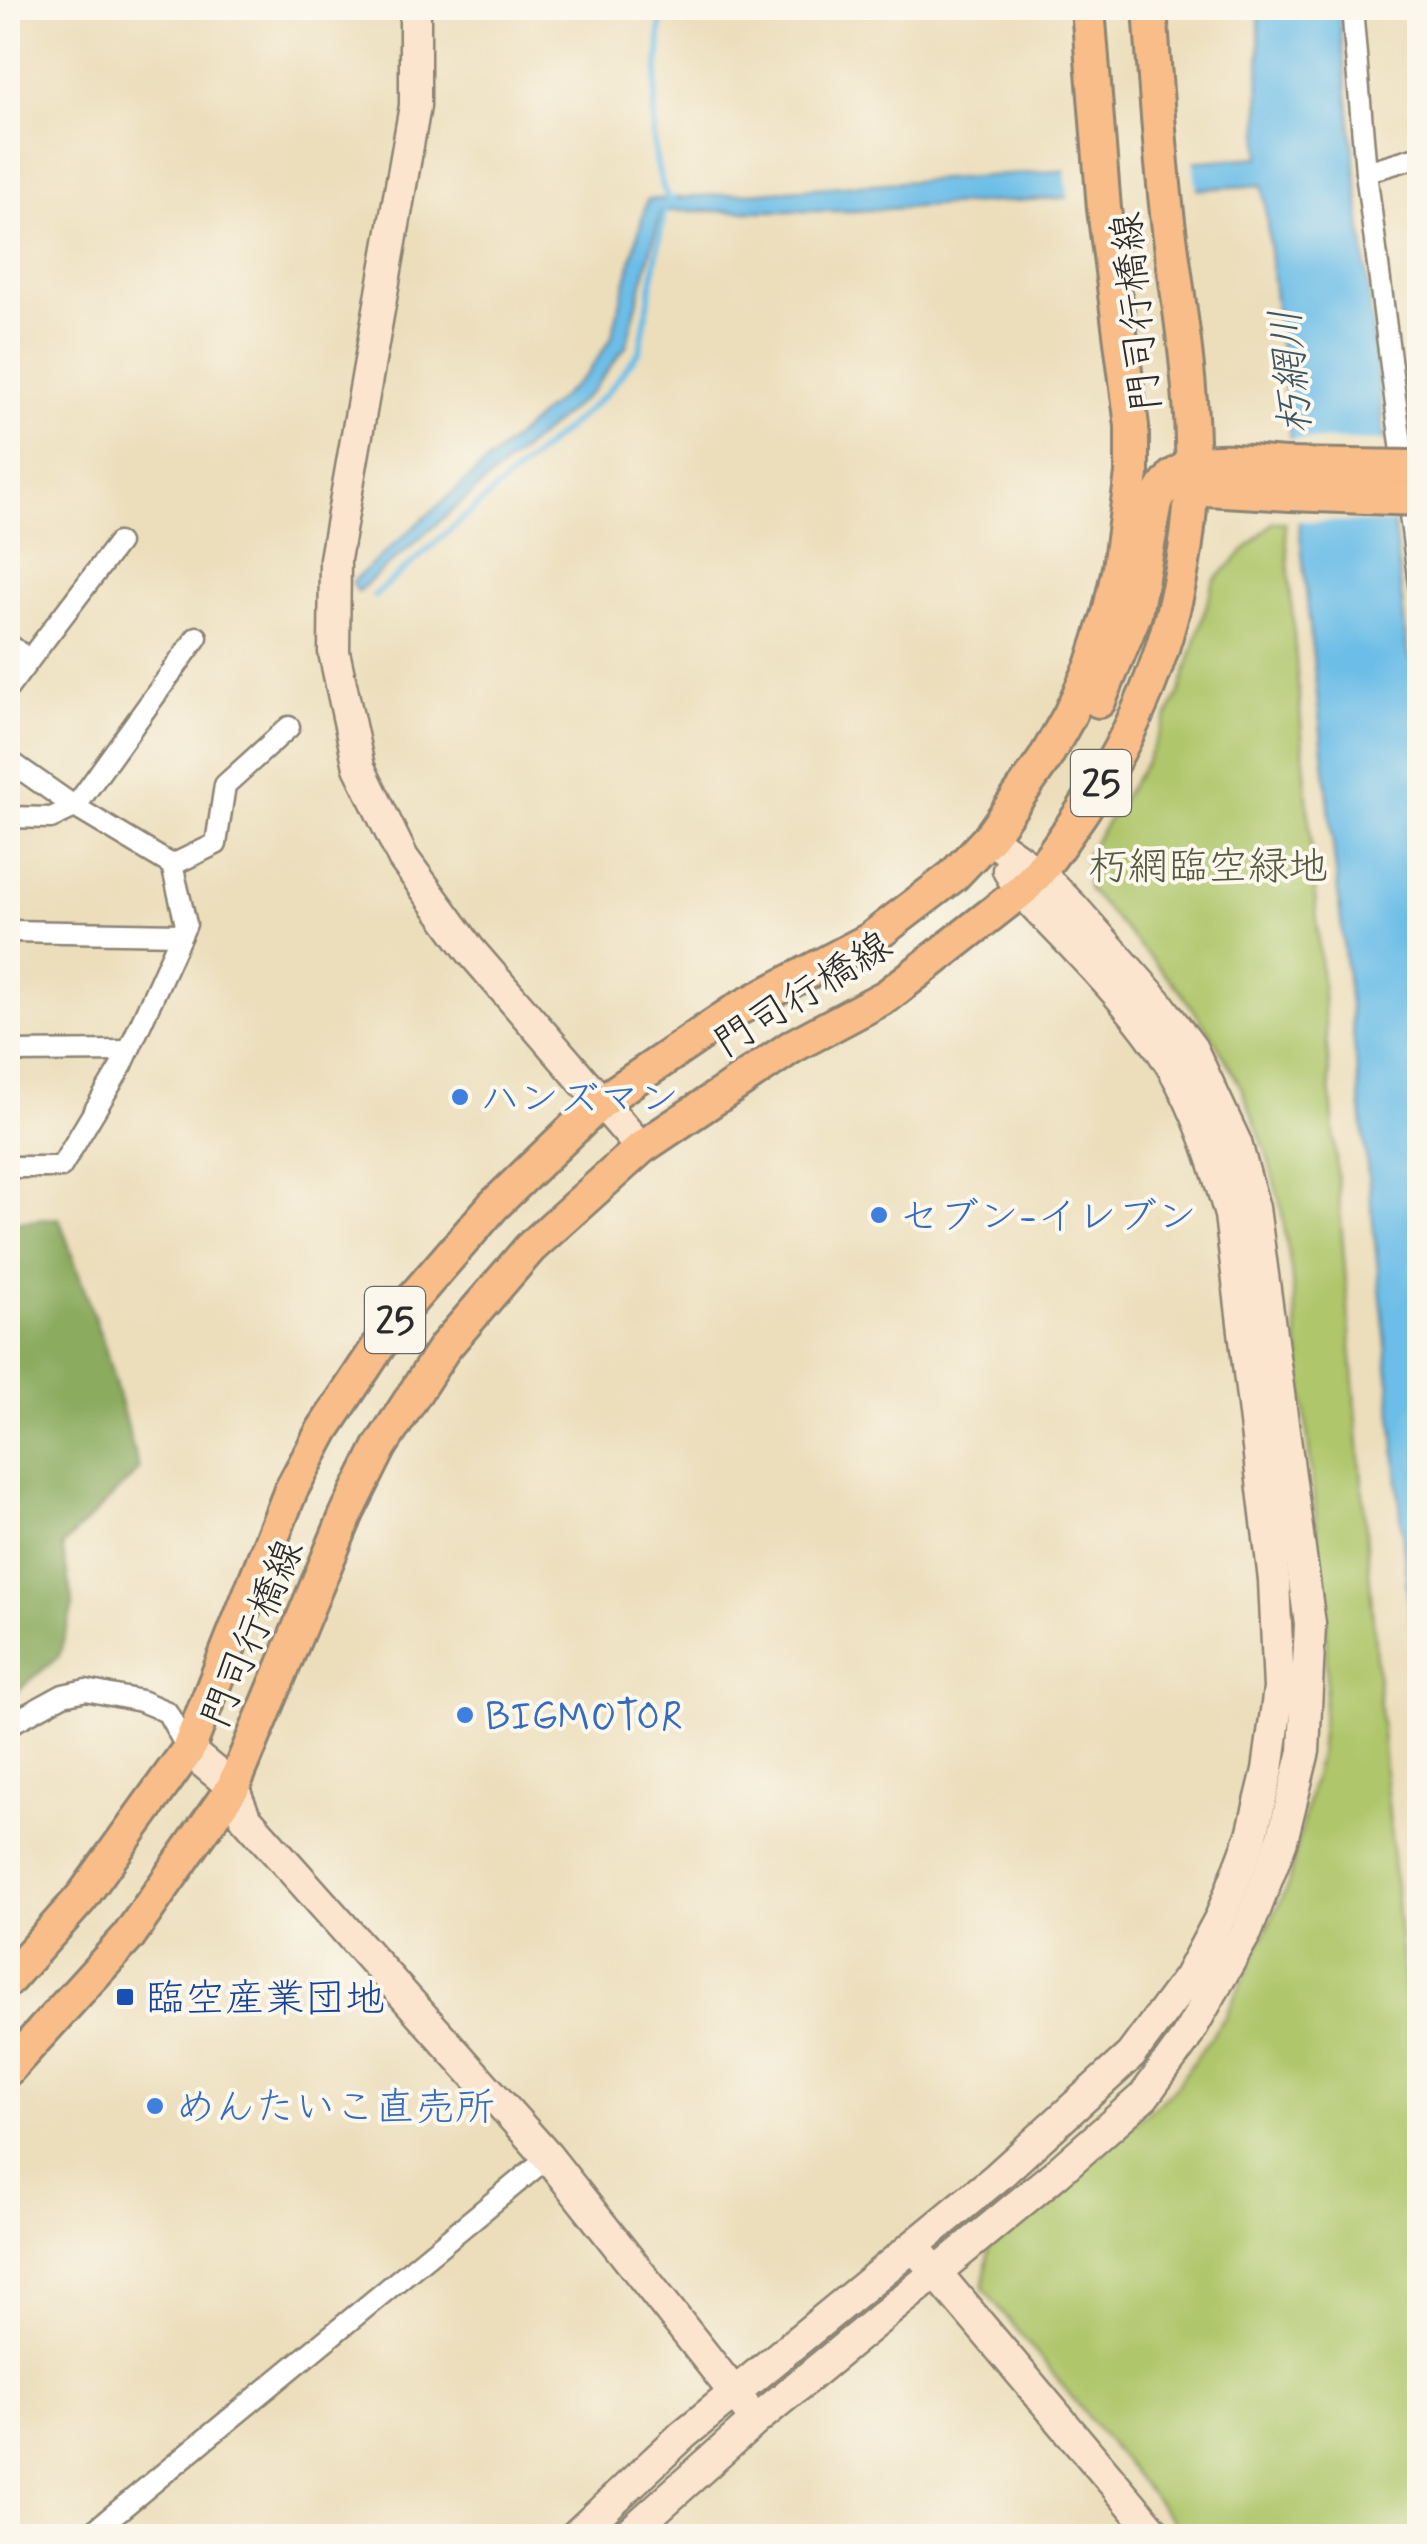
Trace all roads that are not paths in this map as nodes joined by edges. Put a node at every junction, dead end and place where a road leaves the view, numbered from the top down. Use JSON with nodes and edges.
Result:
{"nodes":[{"id":1,"x":414,"y":8,"type":"edge"},
{"id":2,"x":1088,"y":8,"type":"edge"},
{"id":3,"x":1150,"y":8,"type":"edge"},
{"id":4,"x":1352,"y":8,"type":"edge"},
{"id":5,"x":1420,"y":156,"type":"edge"},
{"id":6,"x":1366,"y":172,"type":"junction"},
{"id":7,"x":1132,"y":426,"type":"junction"},
{"id":8,"x":1200,"y":475,"type":"junction"},
{"id":9,"x":1418,"y":483,"type":"edge"},
{"id":10,"x":118,"y":544,"type":"dead end"},
{"id":11,"x":1420,"y":592,"type":"edge"},
{"id":12,"x":197,"y":637,"type":"dead end"},
{"id":13,"x":8,"y":644,"type":"edge"},
{"id":14,"x":29,"y":660,"type":"junction"},
{"id":15,"x":8,"y":688,"type":"edge"},
{"id":16,"x":288,"y":728,"type":"dead end"},
{"id":17,"x":8,"y":760,"type":"edge"},
{"id":18,"x":75,"y":807,"type":"junction"},
{"id":19,"x":8,"y":817,"type":"edge"},
{"id":20,"x":989,"y":838,"type":"junction"},
{"id":21,"x":172,"y":865,"type":"junction"},
{"id":22,"x":1030,"y":882,"type":"junction"},
{"id":23,"x":8,"y":931,"type":"edge"},
{"id":24,"x":182,"y":934,"type":"junction"},
{"id":25,"x":128,"y":1051,"type":"junction"},
{"id":26,"x":8,"y":1052,"type":"edge"},
{"id":27,"x":602,"y":1102,"type":"junction"},
{"id":28,"x":640,"y":1148,"type":"junction"},
{"id":29,"x":8,"y":1167,"type":"edge"},
{"id":30,"x":8,"y":1725,"type":"edge"},
{"id":31,"x":188,"y":1750,"type":"junction"},
{"id":32,"x":233,"y":1787,"type":"junction"},
{"id":33,"x":8,"y":1980,"type":"edge"},
{"id":34,"x":8,"y":2069,"type":"edge"},
{"id":35,"x":548,"y":2157,"type":"junction"},
{"id":36,"x":913,"y":2244,"type":"junction"},
{"id":37,"x":934,"y":2271,"type":"junction"},
{"id":38,"x":734,"y":2393,"type":"junction"},
{"id":39,"x":756,"y":2420,"type":"junction"},
{"id":40,"x":88,"y":2536,"type":"edge"},
{"id":41,"x":575,"y":2536,"type":"edge"},
{"id":42,"x":626,"y":2536,"type":"edge"},
{"id":43,"x":1158,"y":2536,"type":"edge"}],
"edges":[{"from":1,"to":27,"type":"street"},
{"from":2,"to":7,"type":"main road","name":"門司行橋線","number":"25"},
{"from":3,"to":8,"type":"main road","name":"門司行橋線","number":"25"},
{"from":4,"to":6,"type":"street"},
{"from":5,"to":6,"type":"street"},
{"from":6,"to":11,"type":"street"},
{"from":7,"to":8,"type":"main road"},
{"from":7,"to":20,"type":"main road","name":"門司行橋線","number":"25"},
{"from":8,"to":9,"type":"main road","bridge":true},
{"from":8,"to":20,"type":"main road"},
{"from":8,"to":22,"type":"main road","name":"門司行橋線","number":"25"},
{"from":10,"to":14,"type":"street"},
{"from":12,"to":18,"type":"street"},
{"from":13,"to":14,"type":"street"},
{"from":14,"to":15,"type":"street"},
{"from":16,"to":21,"type":"street"},
{"from":17,"to":18,"type":"street"},
{"from":18,"to":19,"type":"street"},
{"from":18,"to":21,"type":"street"},
{"from":20,"to":22,"type":"street"},
{"from":20,"to":27,"type":"main road","name":"門司行橋線","number":"25"},
{"from":21,"to":24,"type":"street"},
{"from":22,"to":28,"type":"main road","name":"門司行橋線","number":"25"},
{"from":22,"to":36,"type":"street"},
{"from":22,"to":37,"type":"street"},
{"from":23,"to":24,"type":"street"},
{"from":24,"to":25,"type":"street"},
{"from":25,"to":26,"type":"street"},
{"from":25,"to":29,"type":"street"},
{"from":27,"to":28,"type":"street"},
{"from":27,"to":31,"type":"main road","name":"門司行橋線","number":"25"},
{"from":28,"to":32,"type":"main road","name":"門司行橋線","number":"25"},
{"from":30,"to":31,"type":"street"},
{"from":31,"to":32,"type":"street"},
{"from":31,"to":33,"type":"main road","name":"門司行橋線","number":"25"},
{"from":32,"to":34,"type":"main road","name":"門司行橋線","number":"25"},
{"from":32,"to":35,"type":"street"},
{"from":35,"to":38,"type":"street"},
{"from":35,"to":40,"type":"street"},
{"from":36,"to":37,"type":"street"},
{"from":36,"to":38,"type":"street"},
{"from":37,"to":39,"type":"street"},
{"from":37,"to":43,"type":"street"},
{"from":38,"to":39,"type":"street"},
{"from":38,"to":41,"type":"street"},
{"from":39,"to":42,"type":"street"}]}
